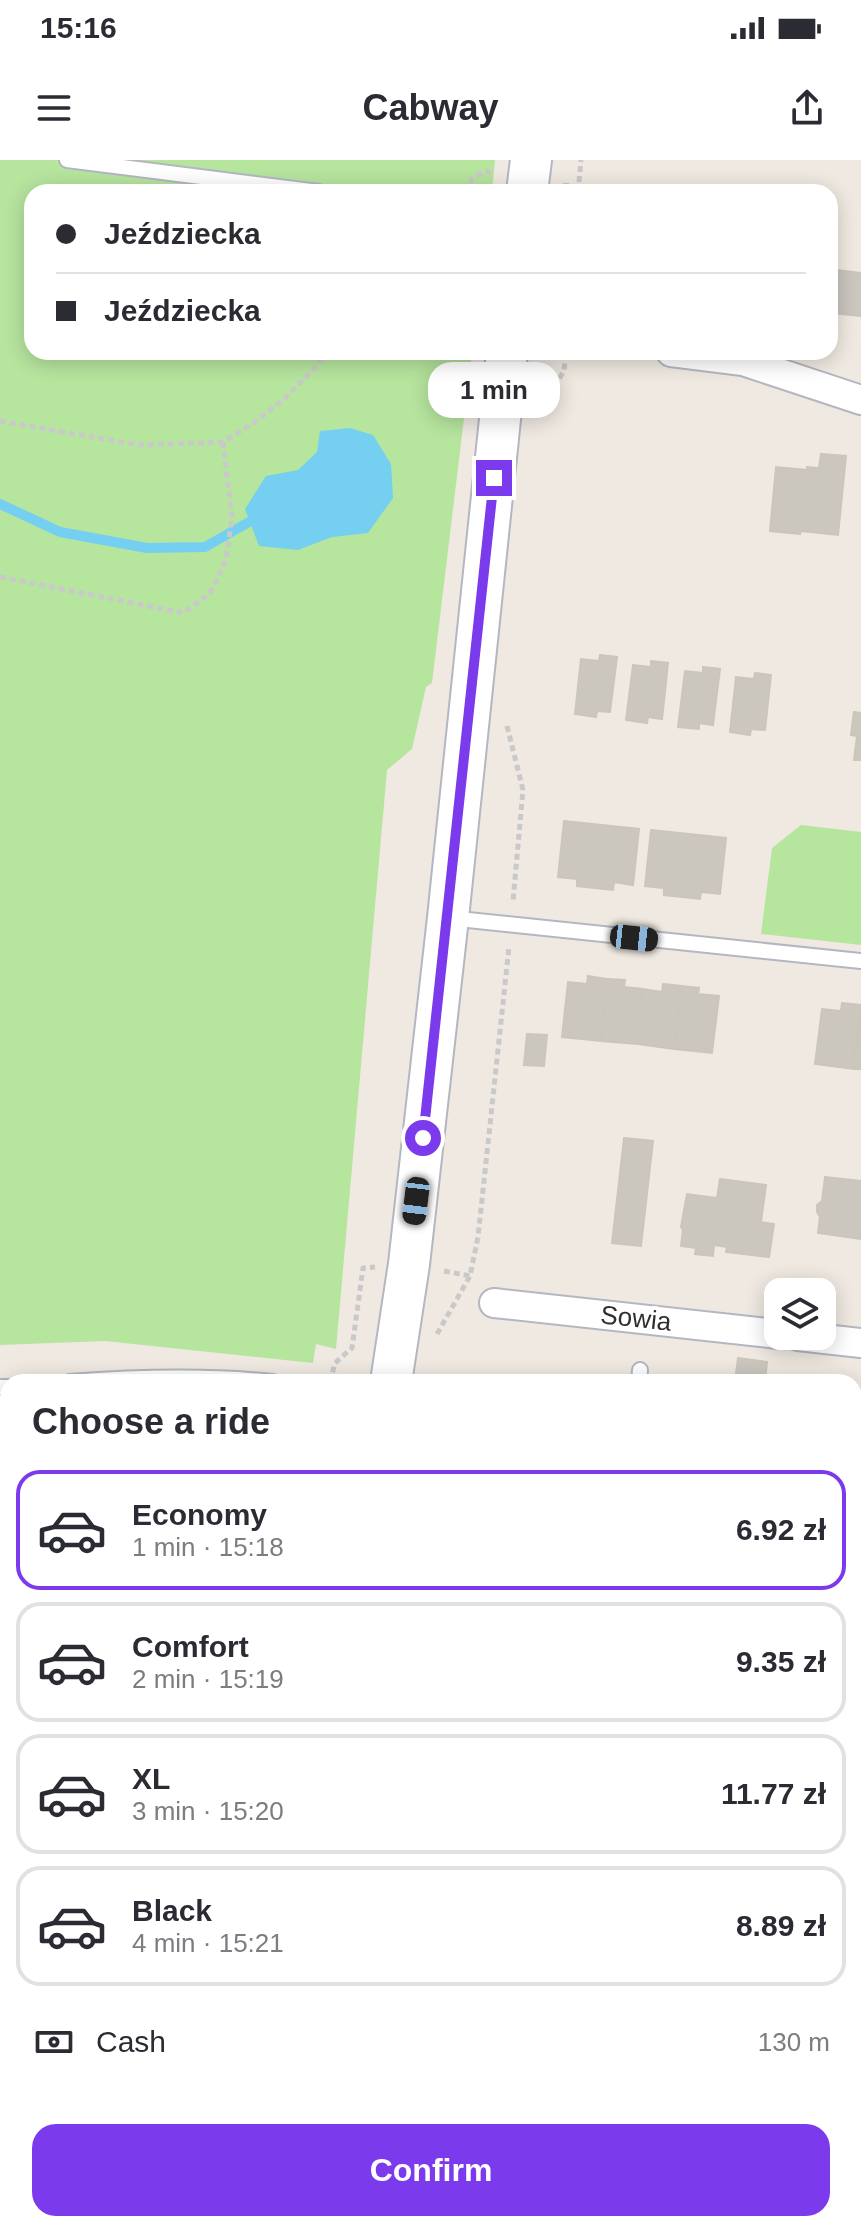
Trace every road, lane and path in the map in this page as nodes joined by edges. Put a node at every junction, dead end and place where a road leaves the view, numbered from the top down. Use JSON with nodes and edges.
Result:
{"nodes":[{"id":1,"x":67,"y":160,"type":"edge"},
{"id":2,"x":531,"y":160,"type":"edge"},
{"id":3,"x":581,"y":160,"type":"edge"},
{"id":4,"x":256,"y":184,"type":"edge"},
{"id":5,"x":528,"y":184,"type":"edge"},
{"id":6,"x":579,"y":184,"type":"edge"},
{"id":7,"x":321,"y":360,"type":"edge"},
{"id":8,"x":506,"y":360,"type":"edge"},
{"id":9,"x":565,"y":360,"type":"edge"},
{"id":10,"x":735,"y":360,"type":"edge"},
{"id":11,"x":861,"y":400,"type":"edge"},
{"id":12,"x":0,"y":421,"type":"edge"},
{"id":13,"x":533,"y":421,"type":"dead end"},
{"id":14,"x":223,"y":442,"type":"junction"},
{"id":15,"x":0,"y":577,"type":"edge"},
{"id":16,"x":506,"y":722,"type":"dead end"},
{"id":17,"x":448,"y":918,"type":"junction"},
{"id":18,"x":511,"y":924,"type":"junction"},
{"id":19,"x":861,"y":961,"type":"edge"},
{"id":20,"x":409,"y":1264,"type":"junction"},
{"id":21,"x":470,"y":1276,"type":"junction"},
{"id":22,"x":494,"y":1303,"type":"joint"},
{"id":23,"x":764,"y":1332,"type":"edge"},
{"id":24,"x":836,"y":1340,"type":"edge"},
{"id":25,"x":861,"y":1343,"type":"edge"},
{"id":26,"x":332,"y":1374,"type":"edge"},
{"id":27,"x":392,"y":1374,"type":"edge"}],
"edges":[{"from":1,"to":4,"type":"lane"},
{"from":2,"to":5,"type":"street"},
{"from":3,"to":6,"type":"path"},
{"from":7,"to":14,"type":"path"},
{"from":8,"to":17,"type":"street"},
{"from":9,"to":13,"type":"path"},
{"from":10,"to":11,"type":"street"},
{"from":12,"to":14,"type":"path"},
{"from":14,"to":15,"type":"path"},
{"from":16,"to":18,"type":"path"},
{"from":17,"to":18,"type":"lane"},
{"from":17,"to":20,"type":"street"},
{"from":18,"to":19,"type":"lane"},
{"from":18,"to":21,"type":"path"},
{"from":20,"to":21,"type":"path"},
{"from":20,"to":26,"type":"path"},
{"from":20,"to":27,"type":"street"},
{"from":21,"to":22,"type":"path"},
{"from":22,"to":23,"type":"street","name":"Sowia"},
{"from":24,"to":25,"type":"street"}]}
